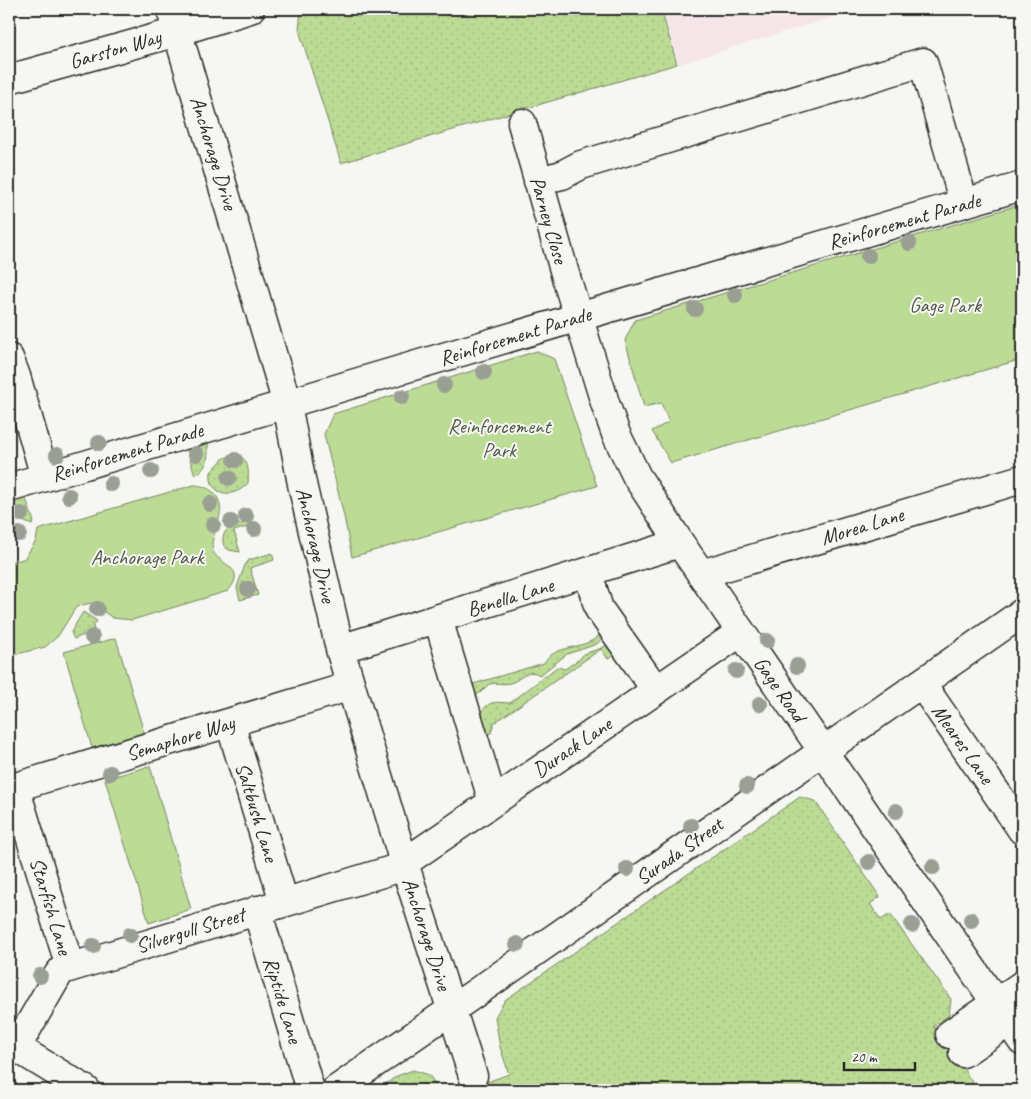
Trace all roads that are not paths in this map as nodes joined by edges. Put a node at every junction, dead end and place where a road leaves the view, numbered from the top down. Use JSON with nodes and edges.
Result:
{"nodes":[{"id":1,"x":250,"y":9,"type":"edge"},
{"id":2,"x":174,"y":21,"type":"edge"},
{"id":3,"x":9,"y":79,"type":"edge"},
{"id":4,"x":522,"y":123,"type":"dead end"},
{"id":5,"x":538,"y":182,"type":"junction"},
{"id":6,"x":1022,"y":186,"type":"edge"},
{"id":7,"x":964,"y":203,"type":"junction"},
{"id":8,"x":578,"y":317,"type":"junction"},
{"id":9,"x":9,"y":358,"type":"edge"},
{"id":10,"x":287,"y":404,"type":"junction"},
{"id":11,"x":45,"y":477,"type":"junction"},
{"id":12,"x":1022,"y":479,"type":"edge"},
{"id":13,"x":9,"y":488,"type":"edge"},
{"id":14,"x":680,"y":543,"type":"junction"},
{"id":15,"x":588,"y":573,"type":"junction"},
{"id":16,"x":701,"y":574,"type":"junction"},
{"id":17,"x":1022,"y":612,"type":"edge"},
{"id":18,"x":438,"y":619,"type":"junction"},
{"id":19,"x":741,"y":632,"type":"junction"},
{"id":20,"x":340,"y":649,"type":"junction"},
{"id":21,"x":921,"y":683,"type":"junction"},
{"id":22,"x":351,"y":686,"type":"junction"},
{"id":23,"x":656,"y":690,"type":"junction"},
{"id":24,"x":230,"y":723,"type":"junction"},
{"id":25,"x":823,"y":751,"type":"junction"},
{"id":26,"x":12,"y":788,"type":"edge"},
{"id":27,"x":493,"y":802,"type":"junction"},
{"id":28,"x":1018,"y":815,"type":"edge"},
{"id":29,"x":404,"y":864,"type":"junction"},
{"id":30,"x":284,"y":902,"type":"junction"},
{"id":31,"x":257,"y":910,"type":"junction"},
{"id":32,"x":70,"y":967,"type":"junction"},
{"id":33,"x":1022,"y":985,"type":"edge"},
{"id":34,"x":452,"y":1009,"type":"junction"},
{"id":35,"x":1013,"y":1020,"type":"edge"},
{"id":36,"x":957,"y":1044,"type":"dead end"},
{"id":37,"x":13,"y":1046,"type":"edge"},
{"id":38,"x":474,"y":1076,"type":"dead end"},
{"id":39,"x":86,"y":1090,"type":"edge"},
{"id":40,"x":310,"y":1090,"type":"edge"},
{"id":41,"x":336,"y":1090,"type":"edge"}],
"edges":[{"from":1,"to":2,"type":"street","name":"Garston Way"},
{"from":2,"to":3,"type":"street","name":"Garston Way"},
{"from":2,"to":10,"type":"street","name":"Anchorage Drive"},
{"from":4,"to":5,"type":"street","name":"Parney Close"},
{"from":5,"to":7,"type":"street"},
{"from":5,"to":8,"type":"street","name":"Parney Close"},
{"from":6,"to":7,"type":"street","name":"Reinforcement Parade"},
{"from":7,"to":8,"type":"street","name":"Reinforcement Parade"},
{"from":8,"to":10,"type":"street","name":"Reinforcement Parade"},
{"from":8,"to":14,"type":"street","name":"Gage Road"},
{"from":9,"to":11,"type":"street"},
{"from":10,"to":11,"type":"street","name":"Reinforcement Parade"},
{"from":10,"to":20,"type":"street","name":"Anchorage Drive"},
{"from":11,"to":13,"type":"street","name":"Reinforcement Parade"},
{"from":12,"to":16,"type":"street","name":"Morea Lane"},
{"from":14,"to":15,"type":"street","name":"Benella Lane"},
{"from":14,"to":16,"type":"street","name":"Gage Road"},
{"from":15,"to":18,"type":"street","name":"Benella Lane"},
{"from":15,"to":23,"type":"street"},
{"from":16,"to":19,"type":"street","name":"Gage Road"},
{"from":17,"to":21,"type":"street","name":"Surada Street"},
{"from":18,"to":20,"type":"street","name":"Benella Lane"},
{"from":18,"to":27,"type":"street"},
{"from":19,"to":23,"type":"street","name":"Durack Lane"},
{"from":19,"to":25,"type":"street","name":"Gage Road"},
{"from":20,"to":22,"type":"street","name":"Anchorage Drive"},
{"from":21,"to":25,"type":"street","name":"Surada Street"},
{"from":21,"to":28,"type":"street","name":"Meares Lane"},
{"from":22,"to":24,"type":"street","name":"Semaphore Way"},
{"from":22,"to":29,"type":"street","name":"Anchorage Drive"},
{"from":23,"to":27,"type":"street","name":"Durack Lane"},
{"from":24,"to":26,"type":"street","name":"Semaphore Way"},
{"from":24,"to":30,"type":"street","name":"Saltbush Lane"},
{"from":25,"to":34,"type":"street","name":"Surada Street"},
{"from":25,"to":35,"type":"street","name":"Gage Road"},
{"from":26,"to":32,"type":"street","name":"Starfish Lane"},
{"from":27,"to":29,"type":"street","name":"Durack Lane"},
{"from":29,"to":30,"type":"street","name":"Silvergull Street"},
{"from":29,"to":34,"type":"street","name":"Anchorage Drive"},
{"from":30,"to":31,"type":"street","name":"Silvergull Street"},
{"from":31,"to":32,"type":"street","name":"Silvergull Street"},
{"from":31,"to":40,"type":"street","name":"Riptide Lane"},
{"from":32,"to":37,"type":"street","name":"Silvergull Street"},
{"from":33,"to":35,"type":"street"},
{"from":34,"to":38,"type":"street","name":"Anchorage Drive"},
{"from":34,"to":41,"type":"street","name":"Surada Street"},
{"from":35,"to":36,"type":"street"},
{"from":37,"to":39,"type":"street"}]}
